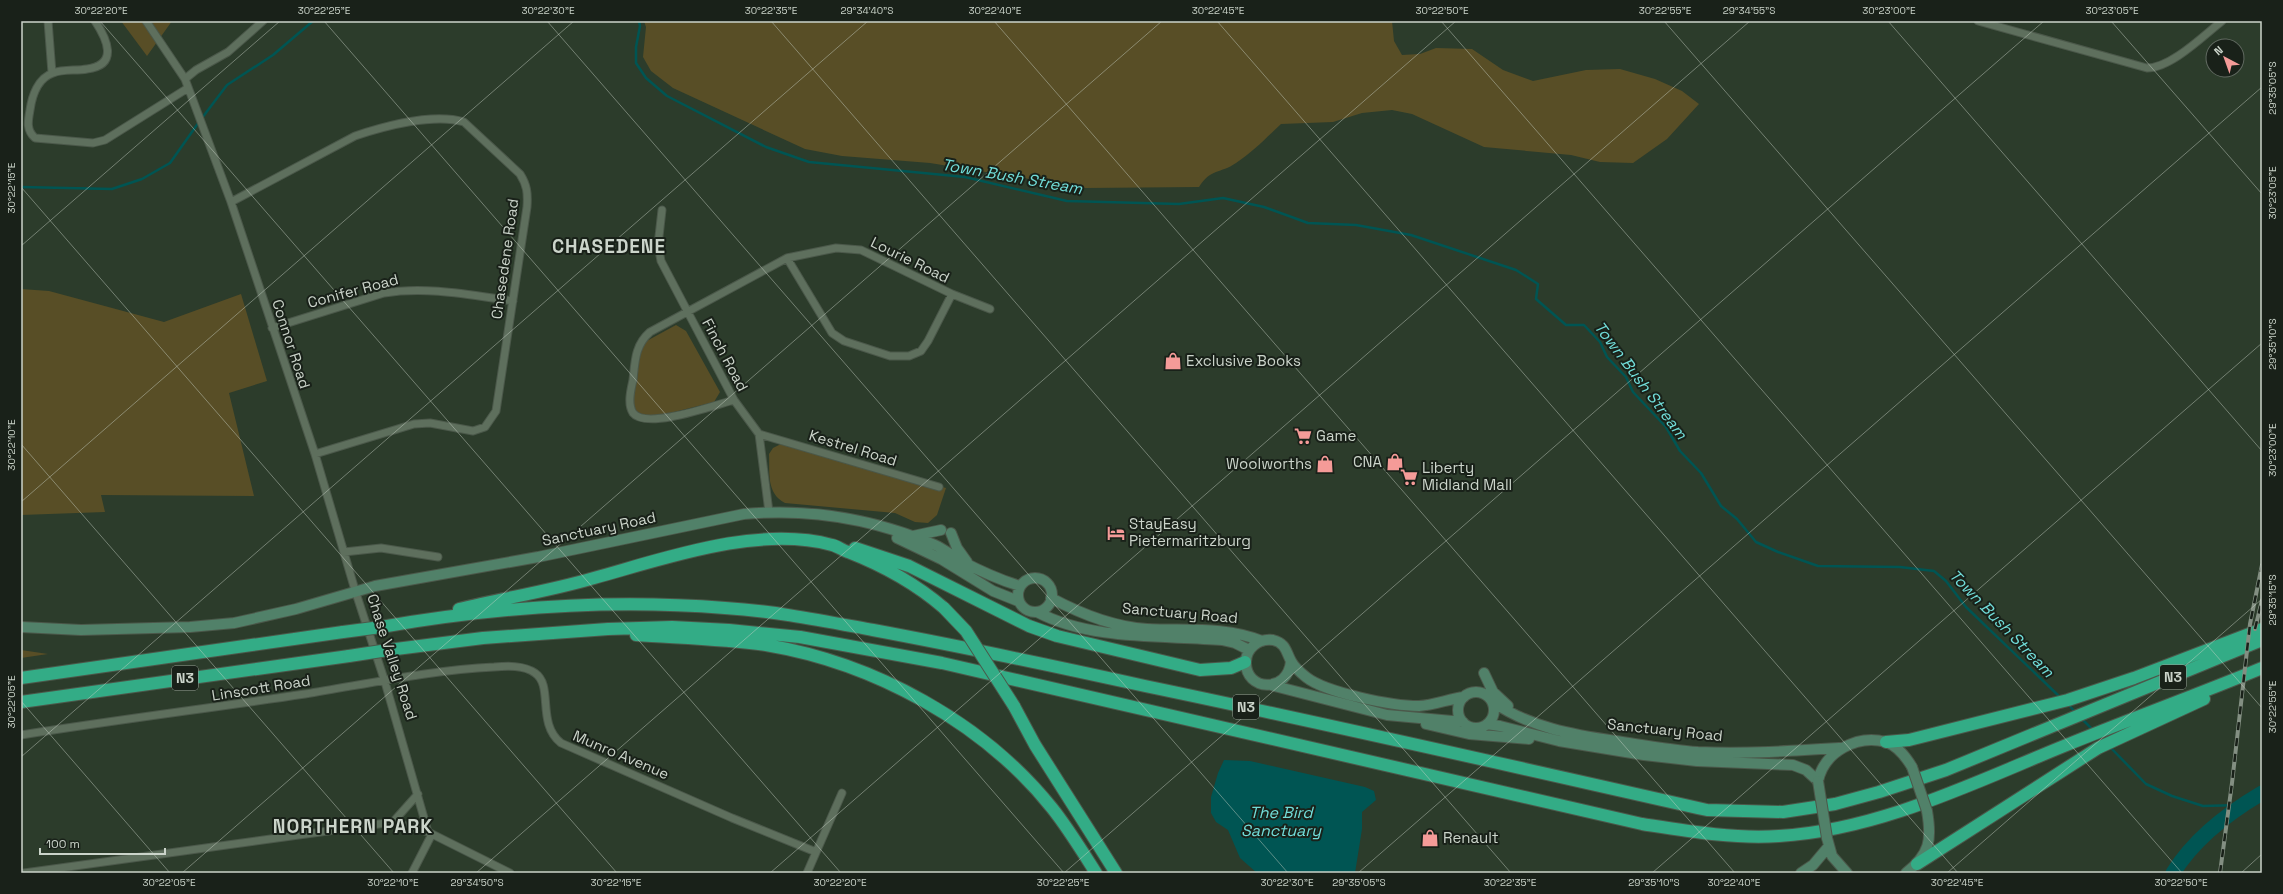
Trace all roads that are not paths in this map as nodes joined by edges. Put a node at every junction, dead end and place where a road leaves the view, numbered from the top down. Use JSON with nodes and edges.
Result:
{"nodes":[{"id":1,"x":48,"y":21,"type":"edge"},
{"id":2,"x":94,"y":21,"type":"edge"},
{"id":3,"x":146,"y":21,"type":"edge"},
{"id":4,"x":263,"y":21,"type":"edge"},
{"id":5,"x":1978,"y":21,"type":"edge"},
{"id":6,"x":2222,"y":21,"type":"edge"},
{"id":7,"x":52,"y":73,"type":"junction"},
{"id":8,"x":185,"y":80,"type":"junction"},
{"id":9,"x":188,"y":88,"type":"junction"},
{"id":10,"x":231,"y":202,"type":"junction"},
{"id":11,"x":662,"y":210,"type":"dead end"},
{"id":12,"x":787,"y":258,"type":"junction"},
{"id":13,"x":952,"y":294,"type":"junction"},
{"id":14,"x":513,"y":301,"type":"junction"},
{"id":15,"x":990,"y":309,"type":"dead end"},
{"id":16,"x":687,"y":312,"type":"junction"},
{"id":17,"x":272,"y":328,"type":"junction"},
{"id":18,"x":734,"y":400,"type":"junction"},
{"id":19,"x":759,"y":434,"type":"junction"},
{"id":20,"x":314,"y":454,"type":"junction"},
{"id":21,"x":939,"y":487,"type":"dead end"},
{"id":22,"x":769,"y":512,"type":"junction"},
{"id":23,"x":850,"y":519,"type":"junction"},
{"id":24,"x":911,"y":537,"type":"junction"},
{"id":25,"x":832,"y":545,"type":"junction"},
{"id":26,"x":344,"y":552,"type":"junction"},
{"id":27,"x":438,"y":557,"type":"dead end"},
{"id":28,"x":969,"y":564,"type":"junction"},
{"id":29,"x":1020,"y":586,"type":"junction"},
{"id":30,"x":355,"y":590,"type":"junction"},
{"id":31,"x":1051,"y":598,"type":"junction"},
{"id":32,"x":1018,"y":601,"type":"junction"},
{"id":33,"x":1037,"y":612,"type":"junction"},
{"id":34,"x":403,"y":623,"type":"junction"},
{"id":35,"x":21,"y":627,"type":"edge"},
{"id":36,"x":608,"y":629,"type":"junction"},
{"id":37,"x":2262,"y":629,"type":"edge"},
{"id":38,"x":1262,"y":640,"type":"junction"},
{"id":39,"x":2262,"y":640,"type":"edge"},
{"id":40,"x":1247,"y":656,"type":"junction"},
{"id":41,"x":1291,"y":661,"type":"junction"},
{"id":42,"x":2261,"y":669,"type":"edge"},
{"id":43,"x":1484,"y":673,"type":"dead end"},
{"id":44,"x":21,"y":678,"type":"edge"},
{"id":45,"x":385,"y":682,"type":"junction"},
{"id":46,"x":1271,"y":685,"type":"junction"},
{"id":47,"x":1464,"y":697,"type":"junction"},
{"id":48,"x":21,"y":702,"type":"edge"},
{"id":49,"x":1493,"y":702,"type":"junction"},
{"id":50,"x":1398,"y":716,"type":"junction"},
{"id":51,"x":1463,"y":722,"type":"junction"},
{"id":52,"x":1487,"y":724,"type":"junction"},
{"id":53,"x":1535,"y":724,"type":"junction"},
{"id":54,"x":21,"y":735,"type":"edge"},
{"id":55,"x":1559,"y":741,"type":"junction"},
{"id":56,"x":1886,"y":742,"type":"junction"},
{"id":57,"x":1841,"y":748,"type":"junction"},
{"id":58,"x":1818,"y":781,"type":"junction"},
{"id":59,"x":842,"y":793,"type":"dead end"},
{"id":60,"x":418,"y":794,"type":"junction"},
{"id":61,"x":392,"y":822,"type":"junction"},
{"id":62,"x":430,"y":833,"type":"junction"},
{"id":63,"x":1828,"y":842,"type":"junction"},
{"id":64,"x":816,"y":852,"type":"junction"},
{"id":65,"x":1917,"y":864,"type":"junction"},
{"id":66,"x":68,"y":870,"type":"edge"},
{"id":67,"x":24,"y":873,"type":"edge"},
{"id":68,"x":412,"y":873,"type":"edge"},
{"id":69,"x":510,"y":873,"type":"edge"},
{"id":70,"x":807,"y":873,"type":"edge"},
{"id":71,"x":1096,"y":873,"type":"edge"},
{"id":72,"x":1116,"y":873,"type":"edge"},
{"id":73,"x":1801,"y":873,"type":"edge"},
{"id":74,"x":1847,"y":873,"type":"edge"},
{"id":75,"x":1906,"y":873,"type":"edge"}],
"edges":[{"from":1,"to":7,"type":"street"},
{"from":2,"to":7,"type":"street"},
{"from":3,"to":8,"type":"street","name":"Connor Road"},
{"from":4,"to":8,"type":"street"},
{"from":5,"to":6,"type":"street"},
{"from":7,"to":9,"type":"street"},
{"from":8,"to":9,"type":"street","name":"Connor Road"},
{"from":9,"to":10,"type":"street","name":"Connor Road"},
{"from":10,"to":14,"type":"street","name":"Chasedene Road"},
{"from":10,"to":17,"type":"street","name":"Connor Road"},
{"from":11,"to":16,"type":"street","name":"Finch Road"},
{"from":12,"to":13,"type":"street","name":"Lourie Road"},
{"from":12,"to":13,"type":"street"},
{"from":12,"to":16,"type":"street","name":"Lourie Road"},
{"from":13,"to":15,"type":"street","name":"Lourie Road"},
{"from":14,"to":17,"type":"street","name":"Conifer Road"},
{"from":14,"to":20,"type":"street","name":"Chasedene Road"},
{"from":16,"to":18,"type":"street","name":"Finch Road"},
{"from":16,"to":18,"type":"street","name":"Lourie Road"},
{"from":17,"to":20,"type":"street","name":"Connor Road"},
{"from":18,"to":19,"type":"street","name":"Finch Road"},
{"from":19,"to":21,"type":"street","name":"Kestrel Road"},
{"from":19,"to":22,"type":"street","name":"Finch Road"},
{"from":20,"to":26,"type":"street","name":"Connor Road"},
{"from":22,"to":23,"type":"street","name":"Sanctuary Road"},
{"from":22,"to":30,"type":"street","name":"Sanctuary Road"},
{"from":23,"to":24,"type":"street","name":"Sanctuary Road"},
{"from":23,"to":32,"type":"street","name":"Sanctuary Road"},
{"from":24,"to":28,"type":"street","name":"Sanctuary Road"},
{"from":24,"to":28,"type":"street"},
{"from":25,"to":34,"type":"highway"},
{"from":25,"to":40,"type":"highway"},
{"from":25,"to":72,"type":"highway","bridge":true},
{"from":26,"to":27,"type":"street"},
{"from":26,"to":30,"type":"street","name":"Connor Road"},
{"from":28,"to":29,"type":"street","name":"Sanctuary Road"},
{"from":29,"to":31,"type":"street"},
{"from":29,"to":32,"type":"street"},
{"from":30,"to":35,"type":"street","name":"Chase Valley Road"},
{"from":30,"to":45,"type":"street","name":"Chase Valley Road"},
{"from":31,"to":33,"type":"street"},
{"from":31,"to":38,"type":"street","name":"Sanctuary Road"},
{"from":32,"to":33,"type":"street"},
{"from":33,"to":40,"type":"street","name":"Sanctuary Road"},
{"from":34,"to":39,"type":"highway","number":"N3"},
{"from":34,"to":44,"type":"highway","number":"N3","bridge":true},
{"from":36,"to":42,"type":"highway","number":"N3"},
{"from":36,"to":48,"type":"highway","number":"N3","bridge":true},
{"from":36,"to":71,"type":"highway"},
{"from":37,"to":56,"type":"highway"},
{"from":38,"to":40,"type":"street"},
{"from":38,"to":41,"type":"street"},
{"from":40,"to":46,"type":"street"},
{"from":41,"to":46,"type":"street"},
{"from":41,"to":47,"type":"street"},
{"from":42,"to":65,"type":"highway"},
{"from":43,"to":53,"type":"street"},
{"from":45,"to":54,"type":"street","name":"Linscott Road"},
{"from":45,"to":60,"type":"street","name":"Chase Valley Road"},
{"from":45,"to":64,"type":"street","name":"Munro Avenue"},
{"from":46,"to":50,"type":"street"},
{"from":47,"to":49,"type":"street"},
{"from":47,"to":51,"type":"street"},
{"from":49,"to":52,"type":"street"},
{"from":49,"to":53,"type":"street","name":"Sanctuary Road"},
{"from":50,"to":51,"type":"street"},
{"from":50,"to":55,"type":"street"},
{"from":51,"to":52,"type":"street"},
{"from":52,"to":55,"type":"street","name":"Sanctuary Road"},
{"from":53,"to":57,"type":"street","name":"Sanctuary Road"},
{"from":55,"to":58,"type":"street","name":"Sanctuary Road"},
{"from":56,"to":57,"type":"street","name":"Sanctuary Road"},
{"from":56,"to":65,"type":"street","bridge":true},
{"from":57,"to":58,"type":"street"},
{"from":58,"to":63,"type":"street","bridge":true},
{"from":59,"to":64,"type":"street"},
{"from":60,"to":61,"type":"street"},
{"from":60,"to":62,"type":"street","name":"Chase Valley Road"},
{"from":61,"to":62,"type":"street"},
{"from":61,"to":66,"type":"street"},
{"from":62,"to":68,"type":"street"},
{"from":62,"to":69,"type":"street"},
{"from":63,"to":73,"type":"street"},
{"from":63,"to":74,"type":"street"},
{"from":64,"to":70,"type":"street"},
{"from":65,"to":75,"type":"street"},
{"from":66,"to":67,"type":"street"}]}
